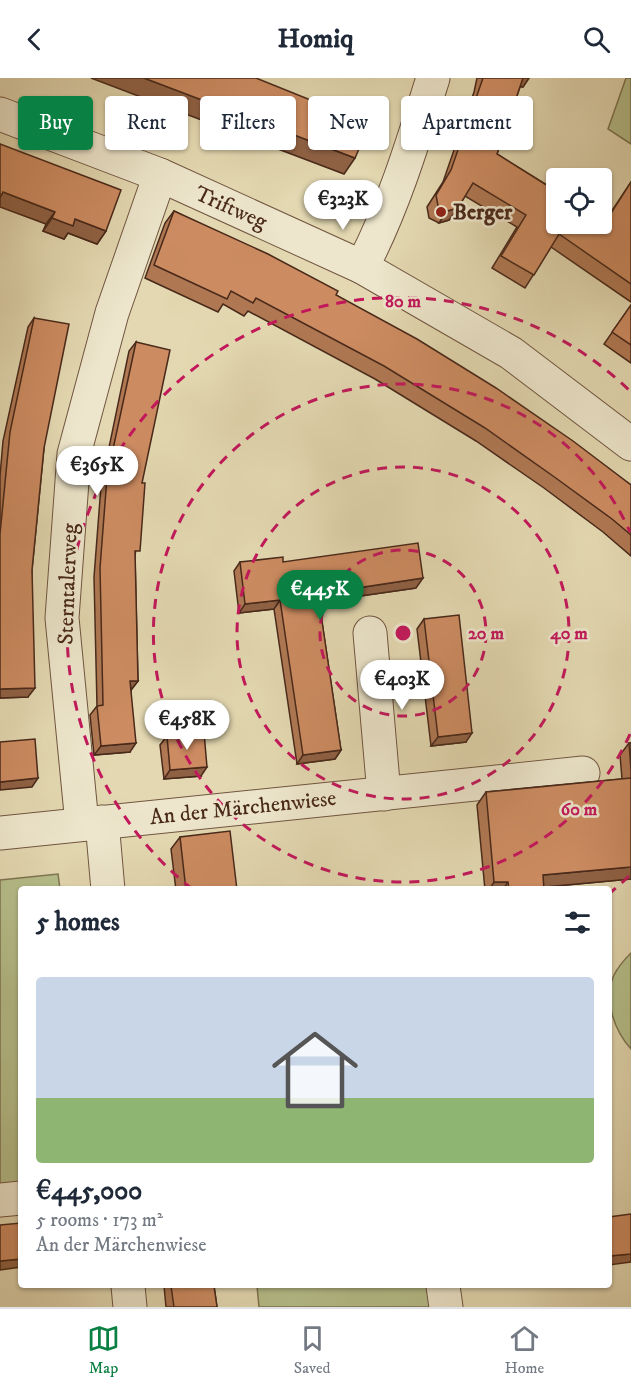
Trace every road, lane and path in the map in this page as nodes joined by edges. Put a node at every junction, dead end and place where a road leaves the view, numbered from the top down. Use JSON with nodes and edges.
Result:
{"nodes":[{"id":1,"x":433,"y":78,"type":"edge"},
{"id":2,"x":0,"y":114,"type":"edge"},
{"id":3,"x":160,"y":176,"type":"junction"},
{"id":4,"x":362,"y":267,"type":"junction"},
{"id":5,"x":631,"y":444,"type":"edge"},
{"id":6,"x":370,"y":633,"type":"dead end"},
{"id":7,"x":583,"y":773,"type":"dead end"},
{"id":8,"x":384,"y":794,"type":"junction"},
{"id":9,"x":92,"y":823,"type":"junction"},
{"id":10,"x":0,"y":833,"type":"edge"},
{"id":11,"x":107,"y":886,"type":"edge"},
{"id":12,"x":18,"y":1198,"type":"edge"},
{"id":13,"x":0,"y":1200,"type":"edge"},
{"id":14,"x":128,"y":1288,"type":"edge"},
{"id":15,"x":443,"y":1288,"type":"edge"},
{"id":16,"x":130,"y":1307,"type":"edge"},
{"id":17,"x":446,"y":1307,"type":"edge"}],
"edges":[{"from":1,"to":4,"type":"street"},
{"from":2,"to":3,"type":"street","name":"Triftweg"},
{"from":3,"to":4,"type":"street","name":"Triftweg"},
{"from":3,"to":9,"type":"street","name":"Sterntalerweg"},
{"from":4,"to":5,"type":"street","name":"Triftweg"},
{"from":6,"to":8,"type":"street"},
{"from":7,"to":8,"type":"street","name":"An der Märchenwiese"},
{"from":8,"to":9,"type":"street","name":"An der Märchenwiese"},
{"from":9,"to":10,"type":"street","name":"An der Märchenwiese"},
{"from":9,"to":11,"type":"street"},
{"from":12,"to":13,"type":"street"},
{"from":14,"to":16,"type":"street"},
{"from":15,"to":17,"type":"street"}]}
